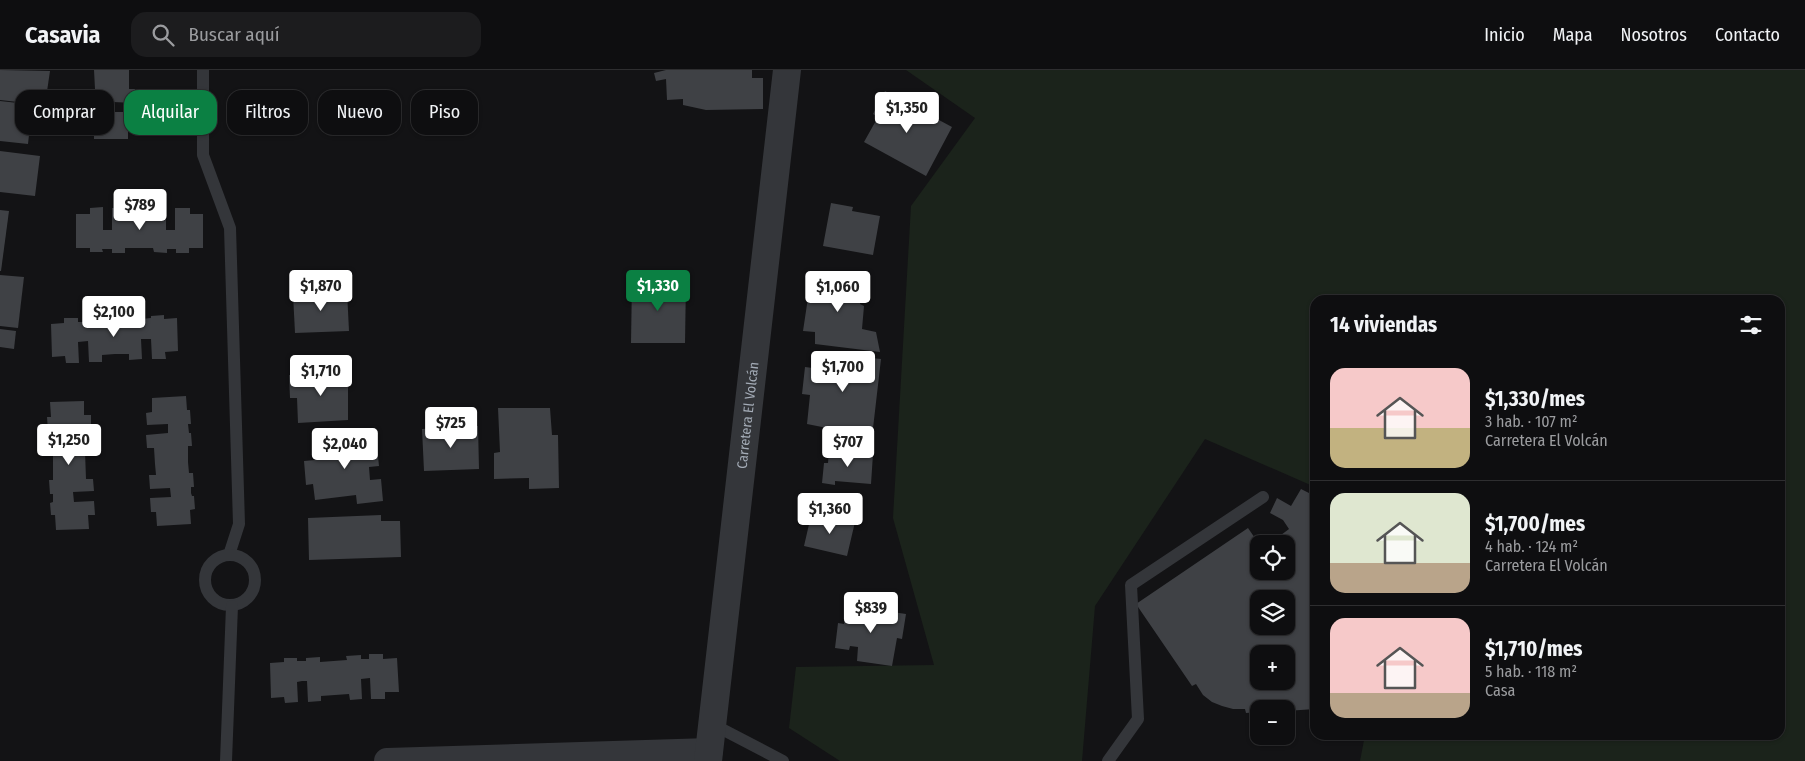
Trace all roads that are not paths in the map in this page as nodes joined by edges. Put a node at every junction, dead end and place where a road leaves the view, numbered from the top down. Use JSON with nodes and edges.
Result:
{"nodes":[{"id":1,"x":203,"y":70,"type":"edge"},
{"id":2,"x":787,"y":70,"type":"edge"},
{"id":3,"x":1264,"y":497,"type":"dead end"},
{"id":4,"x":229,"y":555,"type":"junction"},
{"id":5,"x":232,"y":606,"type":"junction"},
{"id":6,"x":714,"y":725,"type":"junction"},
{"id":7,"x":709,"y":756,"type":"edge"},
{"id":8,"x":226,"y":761,"type":"edge"},
{"id":9,"x":387,"y":761,"type":"edge"},
{"id":10,"x":783,"y":761,"type":"edge"},
{"id":11,"x":1108,"y":761,"type":"edge"}],
"edges":[{"from":1,"to":4,"type":"lane"},
{"from":2,"to":6,"type":"street","name":"Carretera El Volcán"},
{"from":3,"to":11,"type":"lane"},
{"from":4,"to":5,"type":"lane"},
{"from":4,"to":5,"type":"lane"},
{"from":5,"to":8,"type":"lane"},
{"from":6,"to":7,"type":"street","name":"Carretera El Volcán"},
{"from":6,"to":10,"type":"lane"},
{"from":7,"to":9,"type":"street"}]}
